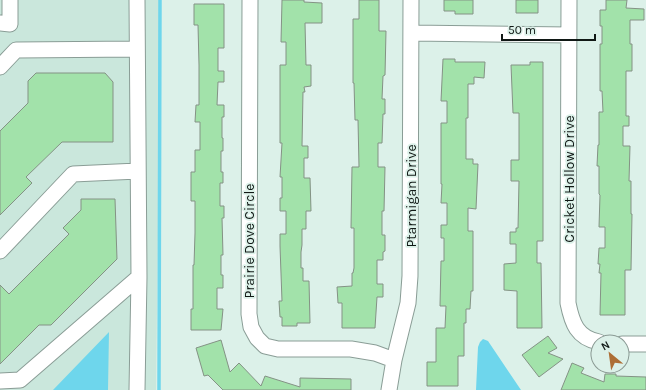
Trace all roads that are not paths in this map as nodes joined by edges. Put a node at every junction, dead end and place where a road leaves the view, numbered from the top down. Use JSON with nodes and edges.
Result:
{"nodes":[{"id":1,"x":10,"y":0,"type":"edge"},
{"id":2,"x":137,"y":0,"type":"edge"},
{"id":3,"x":250,"y":0,"type":"edge"},
{"id":4,"x":411,"y":0,"type":"edge"},
{"id":5,"x":569,"y":0,"type":"edge"},
{"id":6,"x":0,"y":23,"type":"edge"},
{"id":7,"x":411,"y":33,"type":"junction"},
{"id":8,"x":569,"y":35,"type":"junction"},
{"id":9,"x":137,"y":49,"type":"junction"},
{"id":10,"x":0,"y":67,"type":"edge"},
{"id":11,"x":138,"y":171,"type":"junction"},
{"id":12,"x":0,"y":251,"type":"edge"},
{"id":13,"x":139,"y":277,"type":"junction"},
{"id":14,"x":590,"y":340,"type":"edge"},
{"id":15,"x":630,"y":344,"type":"edge"},
{"id":16,"x":646,"y":344,"type":"edge"},
{"id":17,"x":394,"y":360,"type":"junction"},
{"id":18,"x":0,"y":381,"type":"edge"},
{"id":19,"x":137,"y":390,"type":"edge"},
{"id":20,"x":389,"y":390,"type":"edge"}],
"edges":[{"from":1,"to":6,"type":"street"},
{"from":2,"to":9,"type":"street"},
{"from":3,"to":17,"type":"street","name":"Prairie Dove Circle"},
{"from":4,"to":7,"type":"street","name":"Ptarmigan Drive"},
{"from":5,"to":8,"type":"street","name":"Cricket Hollow Drive"},
{"from":7,"to":8,"type":"street"},
{"from":7,"to":17,"type":"street","name":"Ptarmigan Drive"},
{"from":8,"to":14,"type":"street","name":"Cricket Hollow Drive"},
{"from":9,"to":10,"type":"street"},
{"from":9,"to":11,"type":"street"},
{"from":11,"to":12,"type":"street"},
{"from":11,"to":13,"type":"street"},
{"from":13,"to":18,"type":"street"},
{"from":13,"to":19,"type":"street"},
{"from":15,"to":16,"type":"street"},
{"from":17,"to":20,"type":"street","name":"Ptarmigan Drive"}]}
